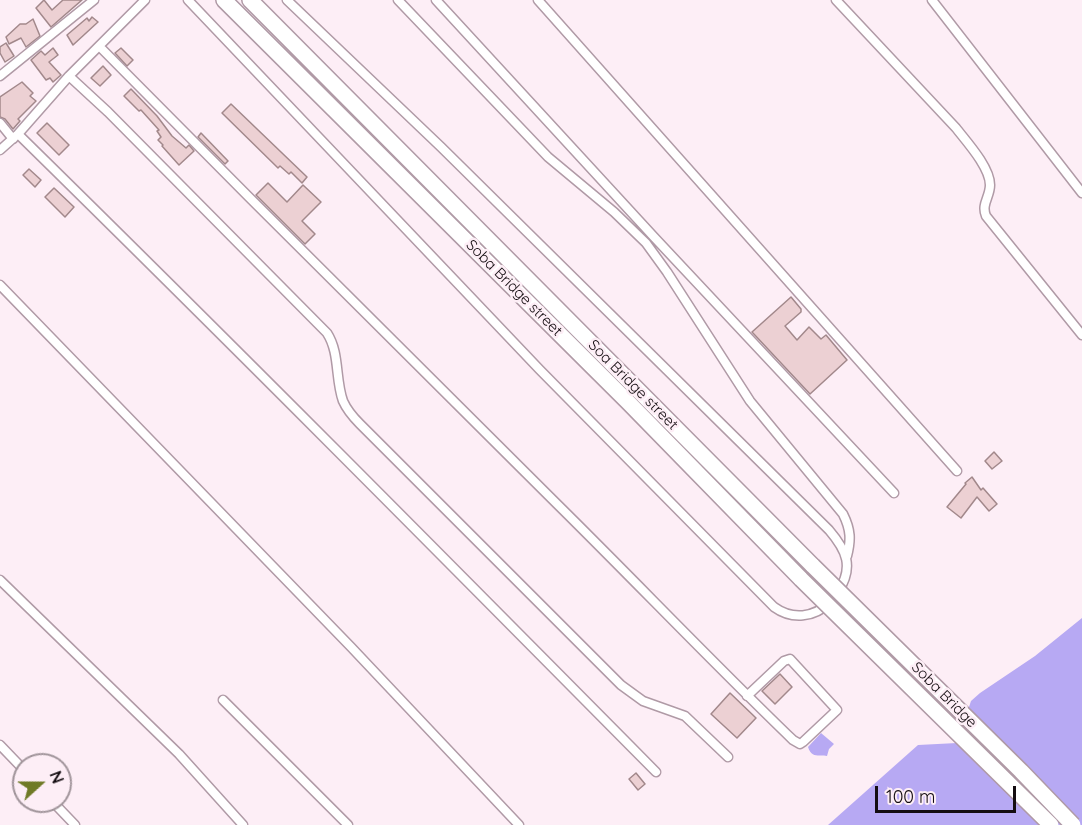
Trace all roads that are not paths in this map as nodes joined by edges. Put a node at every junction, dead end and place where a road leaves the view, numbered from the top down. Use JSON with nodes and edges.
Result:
{"nodes":[{"id":1,"x":94,"y":0,"type":"edge"},
{"id":2,"x":145,"y":0,"type":"edge"},
{"id":3,"x":188,"y":0,"type":"edge"},
{"id":4,"x":224,"y":0,"type":"edge"},
{"id":5,"x":250,"y":0,"type":"edge"},
{"id":6,"x":287,"y":0,"type":"edge"},
{"id":7,"x":398,"y":0,"type":"edge"},
{"id":8,"x":436,"y":0,"type":"edge"},
{"id":9,"x":538,"y":0,"type":"edge"},
{"id":10,"x":836,"y":0,"type":"edge"},
{"id":11,"x":932,"y":0,"type":"edge"},
{"id":12,"x":100,"y":47,"type":"junction"},
{"id":13,"x":0,"y":76,"type":"edge"},
{"id":14,"x":69,"y":76,"type":"junction"},
{"id":15,"x":0,"y":123,"type":"edge"},
{"id":16,"x":16,"y":136,"type":"junction"},
{"id":17,"x":0,"y":150,"type":"edge"},
{"id":18,"x":1082,"y":193,"type":"edge"},
{"id":19,"x":0,"y":285,"type":"edge"},
{"id":20,"x":1082,"y":334,"type":"edge"},
{"id":21,"x":957,"y":471,"type":"dead end"},
{"id":22,"x":894,"y":493,"type":"dead end"},
{"id":23,"x":847,"y":557,"type":"junction"},
{"id":24,"x":813,"y":566,"type":"joint"},
{"id":25,"x":801,"y":579,"type":"joint"},
{"id":26,"x":0,"y":580,"type":"edge"},
{"id":27,"x":747,"y":696,"type":"junction"},
{"id":28,"x":224,"y":700,"type":"dead end"},
{"id":29,"x":0,"y":745,"type":"edge"},
{"id":30,"x":728,"y":757,"type":"dead end"},
{"id":31,"x":12,"y":758,"type":"edge"},
{"id":32,"x":656,"y":772,"type":"dead end"},
{"id":33,"x":64,"y":813,"type":"edge"},
{"id":34,"x":75,"y":825,"type":"edge"},
{"id":35,"x":243,"y":825,"type":"edge"},
{"id":36,"x":348,"y":825,"type":"edge"},
{"id":37,"x":519,"y":825,"type":"edge"},
{"id":38,"x":1051,"y":825,"type":"edge"},
{"id":39,"x":1073,"y":825,"type":"edge"}],
"edges":[{"from":1,"to":13,"type":"street"},
{"from":2,"to":12,"type":"street"},
{"from":3,"to":23,"type":"street"},
{"from":4,"to":25,"type":"highway","name":"Soba Bridge street"},
{"from":5,"to":24,"type":"highway","name":"Soa Bridge street"},
{"from":6,"to":23,"type":"street"},
{"from":7,"to":23,"type":"street"},
{"from":8,"to":22,"type":"street"},
{"from":9,"to":21,"type":"street"},
{"from":10,"to":20,"type":"street"},
{"from":11,"to":18,"type":"street"},
{"from":12,"to":14,"type":"street"},
{"from":12,"to":27,"type":"street"},
{"from":14,"to":16,"type":"street"},
{"from":14,"to":30,"type":"street"},
{"from":15,"to":16,"type":"street"},
{"from":16,"to":17,"type":"street"},
{"from":16,"to":32,"type":"street"},
{"from":19,"to":37,"type":"street"},
{"from":24,"to":39,"type":"highway","name":"Soba Bridge","bridge":true},
{"from":25,"to":38,"type":"highway","name":"Soba Bridge","bridge":true},
{"from":26,"to":35,"type":"street"},
{"from":27,"to":27,"type":"street"},
{"from":28,"to":36,"type":"street"},
{"from":29,"to":31,"type":"street"},
{"from":33,"to":34,"type":"street"}]}
